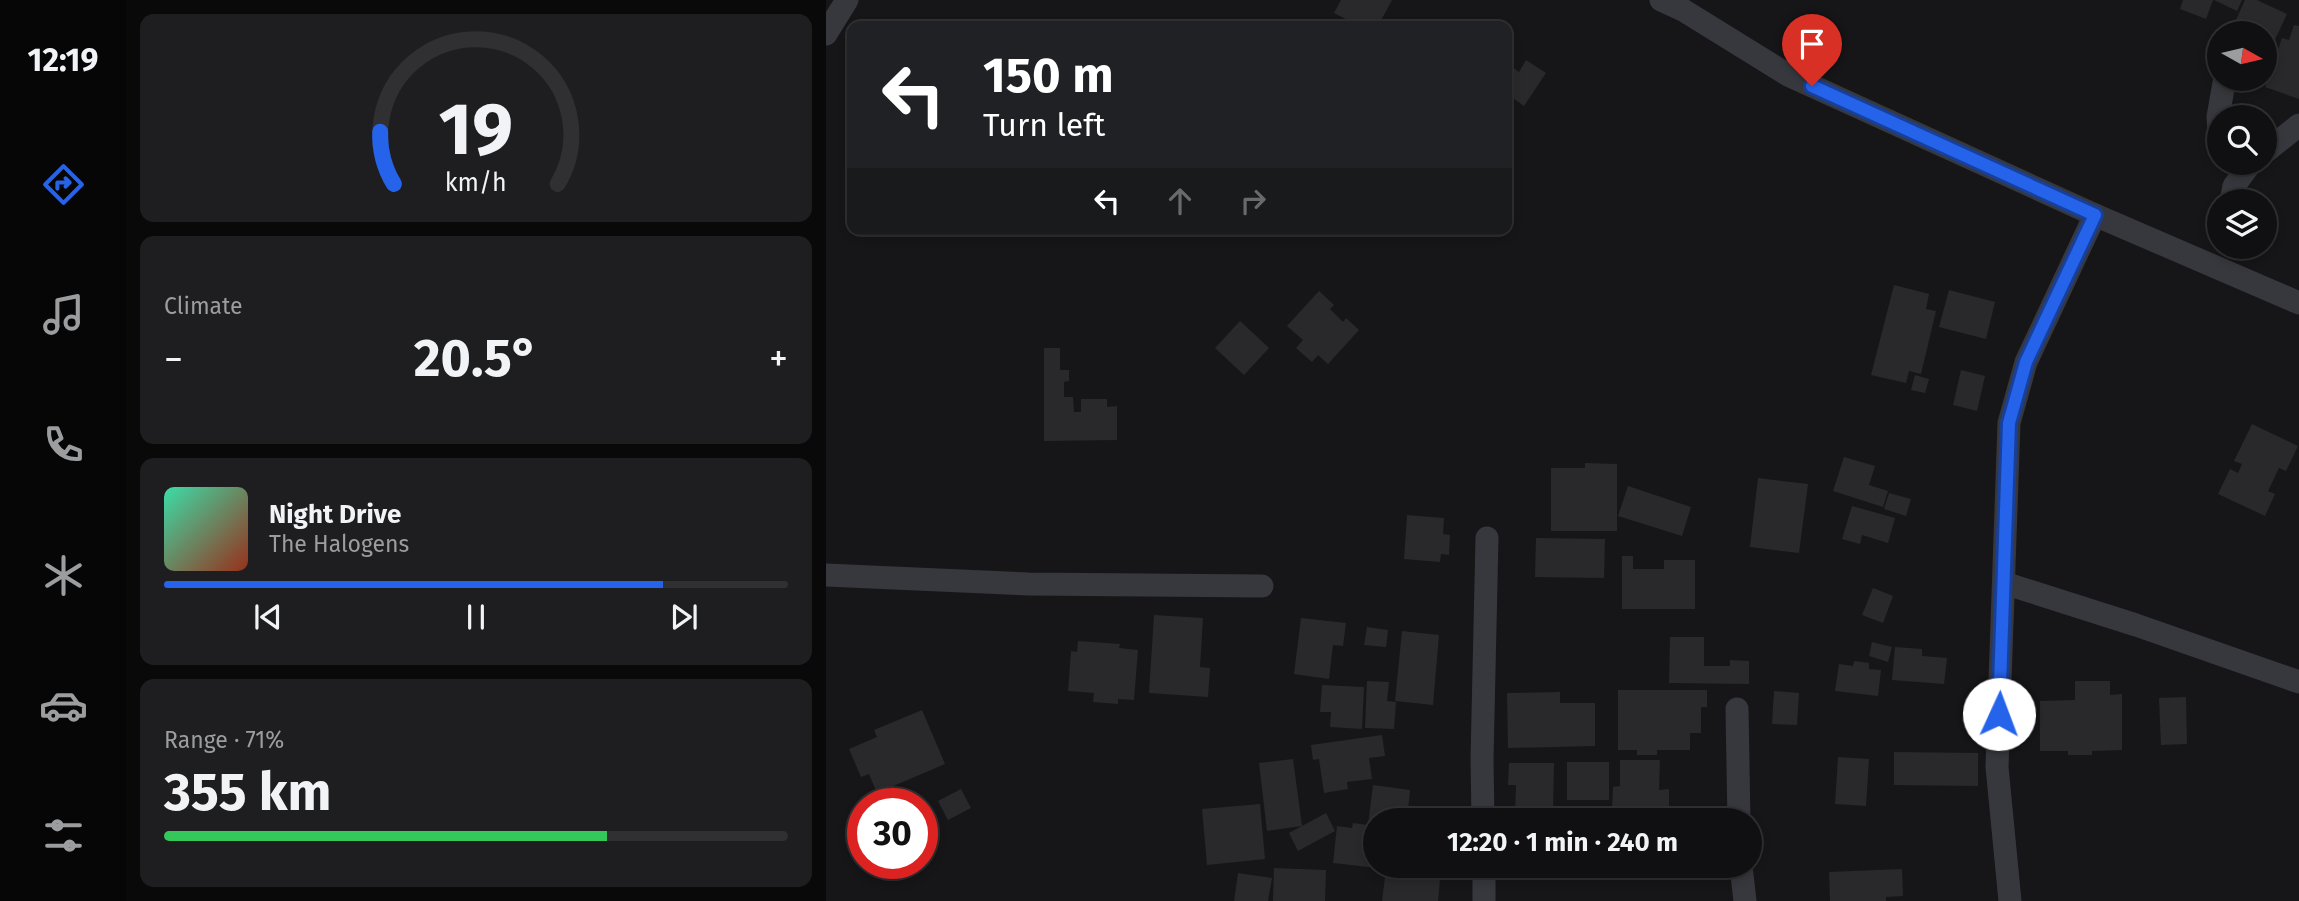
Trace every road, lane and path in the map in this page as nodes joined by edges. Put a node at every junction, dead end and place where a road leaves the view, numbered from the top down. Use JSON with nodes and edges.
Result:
{"nodes":[{"id":1,"x":847,"y":0,"type":"edge"},
{"id":2,"x":1661,"y":0,"type":"edge"},
{"id":3,"x":1686,"y":5,"type":"edge"},
{"id":4,"x":826,"y":34,"type":"edge"},
{"id":5,"x":2299,"y":125,"type":"edge"},
{"id":6,"x":2277,"y":143,"type":"edge"},
{"id":7,"x":2095,"y":215,"type":"junction"},
{"id":8,"x":2207,"y":253,"type":"edge"},
{"id":9,"x":2221,"y":259,"type":"edge"},
{"id":10,"x":2299,"y":303,"type":"edge"},
{"id":11,"x":1487,"y":538,"type":"dead end"},
{"id":12,"x":826,"y":575,"type":"edge"},
{"id":13,"x":2004,"y":583,"type":"junction"},
{"id":14,"x":1262,"y":586,"type":"dead end"},
{"id":15,"x":2299,"y":682,"type":"edge"},
{"id":16,"x":1737,"y":709,"type":"dead end"},
{"id":17,"x":1483,"y":808,"type":"edge"},
{"id":18,"x":1738,"y":808,"type":"edge"},
{"id":19,"x":1484,"y":878,"type":"edge"},
{"id":20,"x":1742,"y":878,"type":"edge"},
{"id":21,"x":1484,"y":901,"type":"edge"},
{"id":22,"x":1745,"y":901,"type":"edge"},
{"id":23,"x":2010,"y":901,"type":"edge"}],
"edges":[{"from":1,"to":4,"type":"street"},
{"from":2,"to":3,"type":"street"},
{"from":3,"to":7,"type":"street"},
{"from":5,"to":6,"type":"street"},
{"from":7,"to":8,"type":"street"},
{"from":7,"to":13,"type":"street"},
{"from":9,"to":10,"type":"street"},
{"from":11,"to":17,"type":"street"},
{"from":12,"to":14,"type":"street"},
{"from":13,"to":15,"type":"street"},
{"from":13,"to":23,"type":"street"},
{"from":16,"to":18,"type":"street"},
{"from":19,"to":21,"type":"street"},
{"from":20,"to":22,"type":"street"}]}
